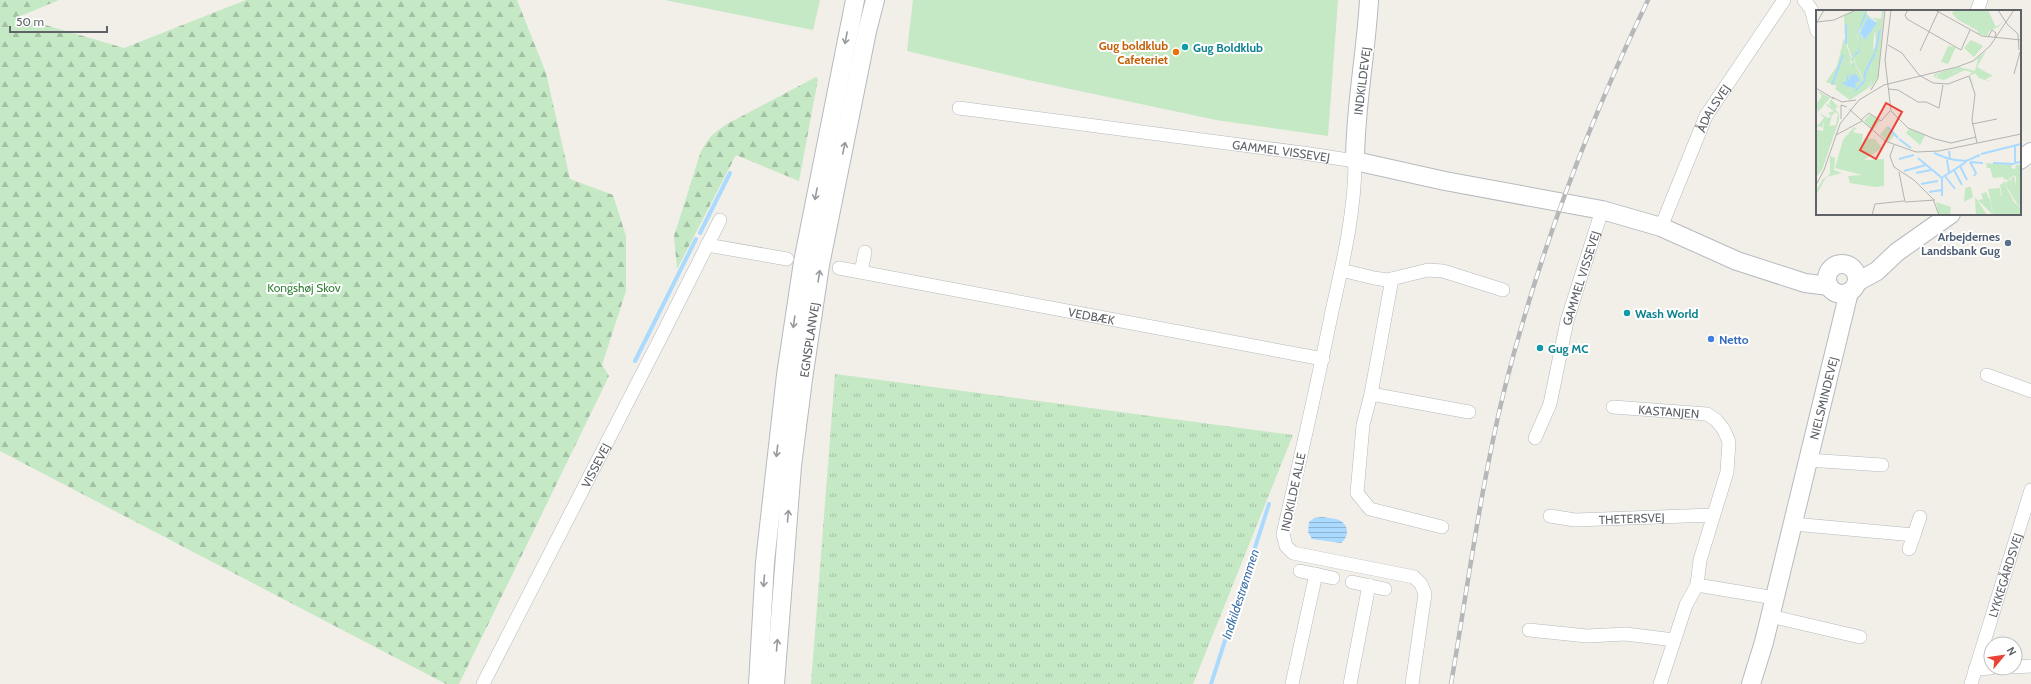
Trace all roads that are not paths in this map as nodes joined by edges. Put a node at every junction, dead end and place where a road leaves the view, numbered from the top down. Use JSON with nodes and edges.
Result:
{"nodes":[{"id":1,"x":855,"y":0,"type":"edge"},
{"id":2,"x":875,"y":0,"type":"edge"},
{"id":3,"x":1369,"y":0,"type":"edge"},
{"id":4,"x":1784,"y":0,"type":"edge"},
{"id":5,"x":1804,"y":0,"type":"edge"},
{"id":6,"x":1981,"y":0,"type":"edge"},
{"id":7,"x":1977,"y":10,"type":"edge"},
{"id":8,"x":1816,"y":26,"type":"edge"},
{"id":9,"x":958,"y":108,"type":"dead end"},
{"id":10,"x":2031,"y":152,"type":"edge"},
{"id":11,"x":2021,"y":159,"type":"edge"},
{"id":12,"x":1355,"y":162,"type":"junction"},
{"id":13,"x":1602,"y":210,"type":"junction"},
{"id":14,"x":1950,"y":215,"type":"edge"},
{"id":15,"x":720,"y":220,"type":"dead end"},
{"id":16,"x":1661,"y":227,"type":"junction"},
{"id":17,"x":707,"y":245,"type":"junction"},
{"id":18,"x":865,"y":252,"type":"dead end"},
{"id":19,"x":787,"y":259,"type":"dead end"},
{"id":20,"x":839,"y":268,"type":"dead end"},
{"id":21,"x":1341,"y":270,"type":"junction"},
{"id":22,"x":861,"y":272,"type":"junction"},
{"id":23,"x":1392,"y":279,"type":"junction"},
{"id":24,"x":1842,"y":282,"type":"junction"},
{"id":25,"x":1503,"y":290,"type":"dead end"},
{"id":26,"x":1322,"y":359,"type":"junction"},
{"id":27,"x":1987,"y":375,"type":"dead end"},
{"id":28,"x":2031,"y":391,"type":"edge"},
{"id":29,"x":1371,"y":394,"type":"junction"},
{"id":30,"x":1613,"y":407,"type":"dead end"},
{"id":31,"x":1469,"y":412,"type":"dead end"},
{"id":32,"x":1535,"y":438,"type":"dead end"},
{"id":33,"x":1808,"y":460,"type":"junction"},
{"id":34,"x":1882,"y":465,"type":"dead end"},
{"id":35,"x":2031,"y":490,"type":"edge"},
{"id":36,"x":1713,"y":515,"type":"junction"},
{"id":37,"x":1550,"y":516,"type":"dead end"},
{"id":38,"x":1920,"y":517,"type":"dead end"},
{"id":39,"x":1793,"y":524,"type":"junction"},
{"id":40,"x":1442,"y":527,"type":"dead end"},
{"id":41,"x":1914,"y":535,"type":"junction"},
{"id":42,"x":1909,"y":549,"type":"dead end"},
{"id":43,"x":1300,"y":570,"type":"dead end"},
{"id":44,"x":1316,"y":574,"type":"junction"},
{"id":45,"x":1333,"y":578,"type":"dead end"},
{"id":46,"x":1352,"y":582,"type":"dead end"},
{"id":47,"x":1369,"y":585,"type":"junction"},
{"id":48,"x":1697,"y":585,"type":"junction"},
{"id":49,"x":1385,"y":588,"type":"dead end"},
{"id":50,"x":1775,"y":598,"type":"junction"},
{"id":51,"x":1770,"y":616,"type":"junction"},
{"id":52,"x":1529,"y":630,"type":"dead end"},
{"id":53,"x":1860,"y":637,"type":"dead end"},
{"id":54,"x":1674,"y":640,"type":"junction"},
{"id":55,"x":1983,"y":668,"type":"edge"},
{"id":56,"x":1975,"y":669,"type":"junction"},
{"id":57,"x":483,"y":684,"type":"edge"},
{"id":58,"x":758,"y":684,"type":"edge"},
{"id":59,"x":775,"y":684,"type":"edge"},
{"id":60,"x":1292,"y":684,"type":"edge"},
{"id":61,"x":1350,"y":684,"type":"edge"},
{"id":62,"x":1412,"y":684,"type":"edge"},
{"id":63,"x":1660,"y":684,"type":"edge"},
{"id":64,"x":1751,"y":684,"type":"edge"},
{"id":65,"x":1971,"y":684,"type":"edge"}],
"edges":[{"from":1,"to":58,"type":"main road","name":"EGNSPLANVEJ","one_way":true},
{"from":59,"to":2,"type":"main road","name":"EGNSPLANVEJ","one_way":true},
{"from":3,"to":12,"type":"main road","name":"INDKILDEVEJ"},
{"from":4,"to":16,"type":"street","name":"ÅDALSVEJ"},
{"from":5,"to":8,"type":"street"},
{"from":6,"to":7,"type":"street"},
{"from":9,"to":12,"type":"street","name":"GAMMEL VISSEVEJ"},
{"from":10,"to":11,"type":"main road"},
{"from":12,"to":13,"type":"main road","name":"GAMMEL VISSEVEJ"},
{"from":12,"to":21,"type":"street","name":"INDKILDE ALLE"},
{"from":13,"to":16,"type":"main road","name":"GAMMEL VISSEVEJ"},
{"from":13,"to":32,"type":"street","name":"GAMMEL VISSEVEJ"},
{"from":14,"to":24,"type":"main road","name":"GAMMEL VISSEVEJ"},
{"from":15,"to":17,"type":"street","name":"VISSEVEJ"},
{"from":16,"to":24,"type":"main road","name":"GAMMEL VISSEVEJ"},
{"from":17,"to":19,"type":"street"},
{"from":17,"to":57,"type":"street","name":"VISSEVEJ"},
{"from":18,"to":22,"type":"street"},
{"from":20,"to":22,"type":"street","name":"VEDBÆK"},
{"from":21,"to":23,"type":"street"},
{"from":21,"to":26,"type":"street","name":"INDKILDE ALLE"},
{"from":22,"to":26,"type":"street","name":"VEDBÆK"},
{"from":23,"to":25,"type":"street"},
{"from":23,"to":29,"type":"street"},
{"from":24,"to":33,"type":"main road","name":"NIELSMINDEVEJ"},
{"from":26,"to":62,"type":"street","name":"INDKILDE ALLE"},
{"from":27,"to":28,"type":"street"},
{"from":29,"to":31,"type":"street"},
{"from":29,"to":40,"type":"street"},
{"from":30,"to":36,"type":"street","name":"KASTANJEN"},
{"from":33,"to":34,"type":"street"},
{"from":33,"to":39,"type":"main road","name":"NIELSMINDEVEJ"},
{"from":35,"to":56,"type":"street","name":"LYKKEGÅRDSVEJ"},
{"from":36,"to":37,"type":"street","name":"THETERSVEJ"},
{"from":36,"to":48,"type":"street"},
{"from":38,"to":41,"type":"street"},
{"from":39,"to":41,"type":"street"},
{"from":39,"to":50,"type":"main road","name":"NIELSMINDEVEJ"},
{"from":41,"to":42,"type":"street"},
{"from":43,"to":44,"type":"street"},
{"from":44,"to":45,"type":"street"},
{"from":44,"to":60,"type":"street"},
{"from":46,"to":47,"type":"street"},
{"from":47,"to":49,"type":"street"},
{"from":47,"to":61,"type":"street"},
{"from":48,"to":50,"type":"street"},
{"from":48,"to":54,"type":"street"},
{"from":50,"to":51,"type":"main road","name":"NIELSMINDEVEJ"},
{"from":51,"to":53,"type":"street"},
{"from":51,"to":64,"type":"main road","name":"NIELSMINDEVEJ"},
{"from":52,"to":54,"type":"street"},
{"from":54,"to":63,"type":"street"},
{"from":55,"to":56,"type":"street"},
{"from":56,"to":65,"type":"street","name":"LYKKEGÅRDSVEJ"}]}
